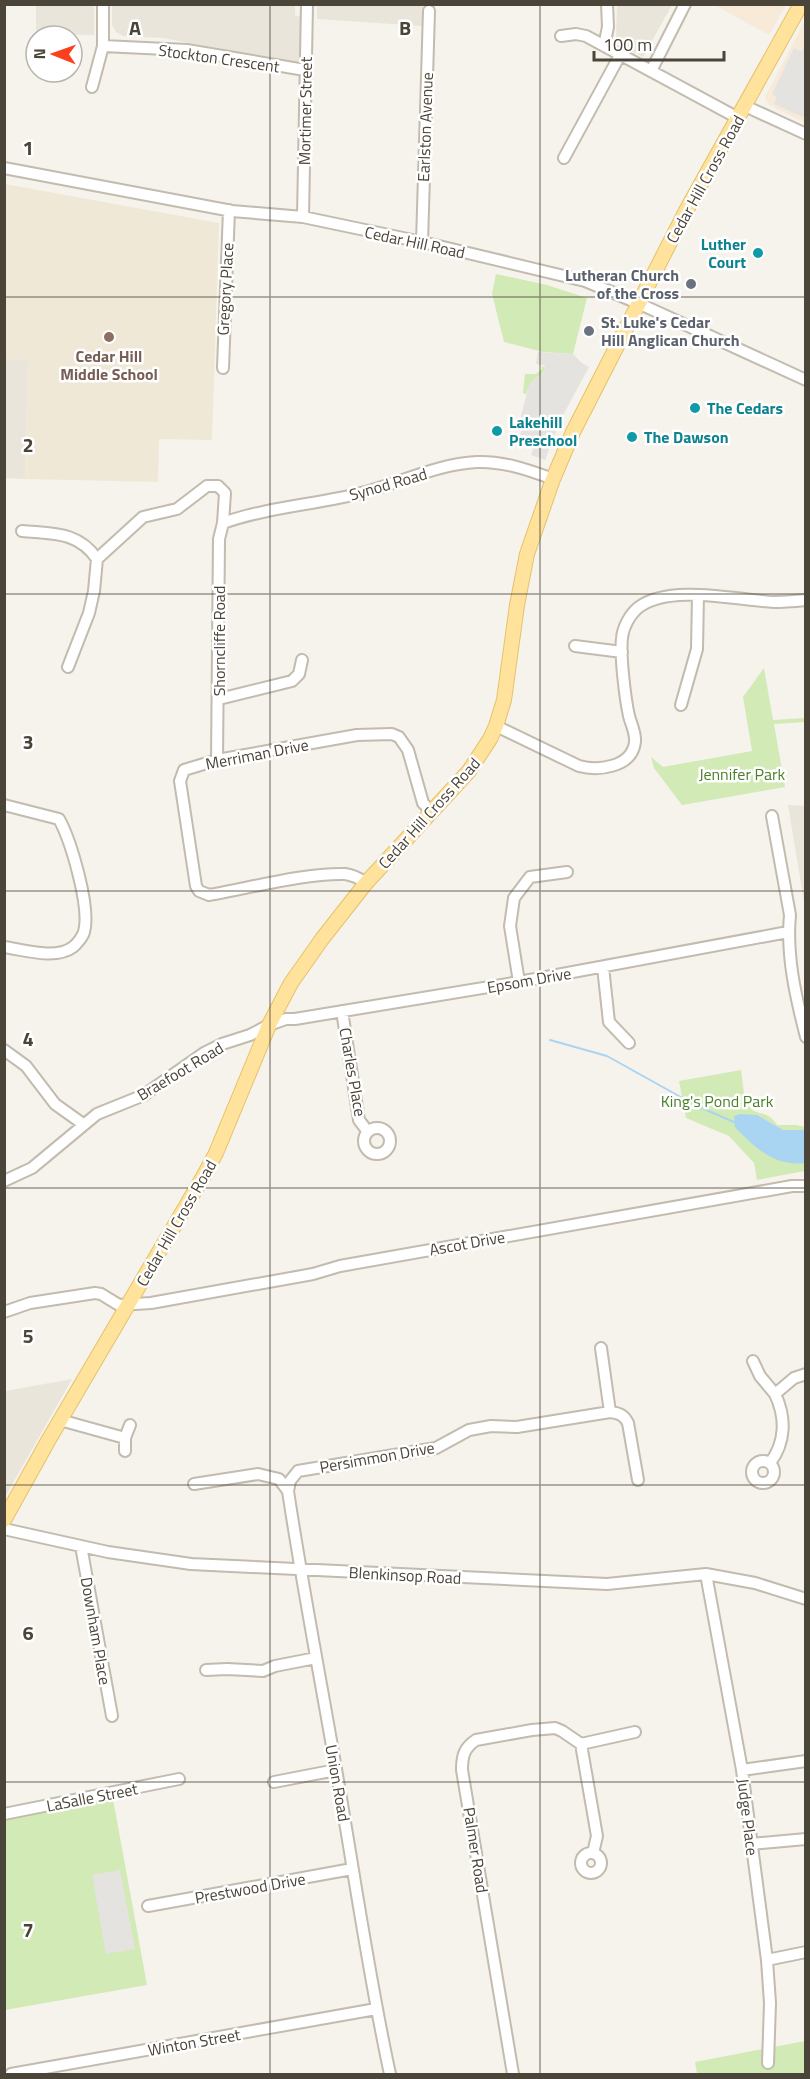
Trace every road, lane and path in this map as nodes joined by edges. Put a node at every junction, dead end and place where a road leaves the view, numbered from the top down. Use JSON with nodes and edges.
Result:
{"nodes":[{"id":1,"x":103,"y":4,"type":"edge"},
{"id":2,"x":307,"y":4,"type":"edge"},
{"id":3,"x":607,"y":4,"type":"edge"},
{"id":4,"x":685,"y":4,"type":"edge"},
{"id":5,"x":801,"y":4,"type":"edge"},
{"id":6,"x":429,"y":11,"type":"dead end"},
{"id":7,"x":561,"y":36,"type":"dead end"},
{"id":8,"x":103,"y":46,"type":"junction"},
{"id":9,"x":604,"y":46,"type":"junction"},
{"id":10,"x":620,"y":55,"type":"junction"},
{"id":11,"x":305,"y":70,"type":"junction"},
{"id":12,"x":651,"y":71,"type":"junction"},
{"id":13,"x":92,"y":87,"type":"dead end"},
{"id":14,"x":742,"y":112,"type":"junction"},
{"id":15,"x":806,"y":134,"type":"edge"},
{"id":16,"x":564,"y":159,"type":"dead end"},
{"id":17,"x":4,"y":168,"type":"edge"},
{"id":18,"x":229,"y":210,"type":"junction"},
{"id":19,"x":303,"y":218,"type":"junction"},
{"id":20,"x":422,"y":242,"type":"junction"},
{"id":21,"x":640,"y":304,"type":"junction"},
{"id":22,"x":223,"y":368,"type":"dead end"},
{"id":23,"x":806,"y":381,"type":"edge"},
{"id":24,"x":553,"y":478,"type":"junction"},
{"id":25,"x":223,"y":523,"type":"junction"},
{"id":26,"x":22,"y":531,"type":"dead end"},
{"id":27,"x":97,"y":559,"type":"junction"},
{"id":28,"x":699,"y":595,"type":"junction"},
{"id":29,"x":806,"y":600,"type":"edge"},
{"id":30,"x":575,"y":646,"type":"dead end"},
{"id":31,"x":622,"y":652,"type":"junction"},
{"id":32,"x":302,"y":660,"type":"dead end"},
{"id":33,"x":68,"y":667,"type":"dead end"},
{"id":34,"x":219,"y":699,"type":"junction"},
{"id":35,"x":681,"y":705,"type":"dead end"},
{"id":36,"x":496,"y":726,"type":"junction"},
{"id":37,"x":217,"y":760,"type":"junction"},
{"id":38,"x":4,"y":804,"type":"edge"},
{"id":39,"x":431,"y":811,"type":"junction"},
{"id":40,"x":772,"y":816,"type":"dead end"},
{"id":41,"x":567,"y":872,"type":"dead end"},
{"id":42,"x":366,"y":883,"type":"junction"},
{"id":43,"x":788,"y":932,"type":"junction"},
{"id":44,"x":4,"y":947,"type":"edge"},
{"id":45,"x":603,"y":966,"type":"junction"},
{"id":46,"x":519,"y":982,"type":"junction"},
{"id":47,"x":342,"y":1011,"type":"junction"},
{"id":48,"x":269,"y":1025,"type":"junction"},
{"id":49,"x":806,"y":1037,"type":"edge"},
{"id":50,"x":628,"y":1043,"type":"dead end"},
{"id":51,"x":4,"y":1050,"type":"edge"},
{"id":52,"x":83,"y":1124,"type":"junction"},
{"id":53,"x":368,"y":1132,"type":"dead end"},
{"id":54,"x":4,"y":1181,"type":"edge"},
{"id":55,"x":806,"y":1186,"type":"edge"},
{"id":56,"x":129,"y":1305,"type":"junction"},
{"id":57,"x":4,"y":1312,"type":"edge"},
{"id":58,"x":601,"y":1348,"type":"dead end"},
{"id":59,"x":753,"y":1361,"type":"dead end"},
{"id":60,"x":806,"y":1374,"type":"edge"},
{"id":61,"x":775,"y":1394,"type":"junction"},
{"id":62,"x":610,"y":1412,"type":"junction"},
{"id":63,"x":60,"y":1420,"type":"junction"},
{"id":64,"x":130,"y":1425,"type":"dead end"},
{"id":65,"x":125,"y":1438,"type":"junction"},
{"id":66,"x":125,"y":1451,"type":"dead end"},
{"id":67,"x":770,"y":1463,"type":"dead end"},
{"id":68,"x":638,"y":1480,"type":"dead end"},
{"id":69,"x":194,"y":1484,"type":"dead end"},
{"id":70,"x":288,"y":1491,"type":"junction"},
{"id":71,"x":4,"y":1520,"type":"edge"},
{"id":72,"x":4,"y":1529,"type":"edge"},
{"id":73,"x":81,"y":1546,"type":"junction"},
{"id":74,"x":300,"y":1570,"type":"junction"},
{"id":75,"x":706,"y":1574,"type":"junction"},
{"id":76,"x":806,"y":1599,"type":"edge"},
{"id":77,"x":316,"y":1658,"type":"junction"},
{"id":78,"x":206,"y":1670,"type":"dead end"},
{"id":79,"x":112,"y":1716,"type":"dead end"},
{"id":80,"x":635,"y":1732,"type":"dead end"},
{"id":81,"x":581,"y":1744,"type":"junction"},
{"id":82,"x":806,"y":1761,"type":"edge"},
{"id":83,"x":336,"y":1770,"type":"junction"},
{"id":84,"x":742,"y":1770,"type":"junction"},
{"id":85,"x":179,"y":1779,"type":"dead end"},
{"id":86,"x":274,"y":1782,"type":"dead end"},
{"id":87,"x":4,"y":1814,"type":"edge"},
{"id":88,"x":806,"y":1839,"type":"edge"},
{"id":89,"x":750,"y":1844,"type":"junction"},
{"id":90,"x":593,"y":1853,"type":"dead end"},
{"id":91,"x":352,"y":1869,"type":"junction"},
{"id":92,"x":148,"y":1906,"type":"dead end"},
{"id":93,"x":806,"y":1952,"type":"edge"},
{"id":94,"x":767,"y":1960,"type":"junction"},
{"id":95,"x":376,"y":2009,"type":"junction"},
{"id":96,"x":768,"y":2063,"type":"dead end"},
{"id":97,"x":11,"y":2074,"type":"edge"},
{"id":98,"x":390,"y":2074,"type":"edge"},
{"id":99,"x":513,"y":2074,"type":"edge"}],
"edges":[{"from":1,"to":8,"type":"street"},
{"from":2,"to":11,"type":"street","name":"Mortimer Street"},
{"from":3,"to":9,"type":"street"},
{"from":4,"to":12,"type":"street"},
{"from":5,"to":14,"type":"main road","name":"Cedar Hill Cross Road"},
{"from":6,"to":20,"type":"street","name":"Earlston Avenue"},
{"from":7,"to":9,"type":"street"},
{"from":8,"to":11,"type":"street","name":"Stockton Crescent"},
{"from":8,"to":13,"type":"street"},
{"from":9,"to":10,"type":"street"},
{"from":10,"to":12,"type":"street"},
{"from":10,"to":16,"type":"street"},
{"from":11,"to":19,"type":"street","name":"Mortimer Street"},
{"from":12,"to":14,"type":"street"},
{"from":14,"to":15,"type":"street"},
{"from":14,"to":21,"type":"main road","name":"Cedar Hill Cross Road"},
{"from":17,"to":18,"type":"street","name":"Cedar Hill Road"},
{"from":18,"to":19,"type":"street","name":"Cedar Hill Road"},
{"from":18,"to":22,"type":"street","name":"Gregory Place"},
{"from":19,"to":20,"type":"street","name":"Cedar Hill Road"},
{"from":20,"to":21,"type":"street","name":"Cedar Hill Road"},
{"from":21,"to":23,"type":"street","name":"Cedar Hill Road"},
{"from":21,"to":24,"type":"main road","name":"Cedar Hill Cross Road"},
{"from":24,"to":25,"type":"street","name":"Synod Road"},
{"from":24,"to":36,"type":"main road","name":"Cedar Hill Cross Road"},
{"from":25,"to":27,"type":"street","name":"Shorncliffe Road"},
{"from":25,"to":34,"type":"street","name":"Shorncliffe Road"},
{"from":26,"to":27,"type":"street"},
{"from":27,"to":33,"type":"street"},
{"from":28,"to":29,"type":"street"},
{"from":28,"to":31,"type":"street"},
{"from":28,"to":35,"type":"street"},
{"from":30,"to":31,"type":"street"},
{"from":31,"to":36,"type":"street"},
{"from":32,"to":34,"type":"street"},
{"from":34,"to":37,"type":"street","name":"Shorncliffe Road"},
{"from":36,"to":39,"type":"main road","name":"Cedar Hill Cross Road"},
{"from":37,"to":39,"type":"street","name":"Merriman Drive"},
{"from":37,"to":42,"type":"street","name":"Merriman Drive"},
{"from":38,"to":44,"type":"street"},
{"from":39,"to":42,"type":"main road","name":"Cedar Hill Cross Road"},
{"from":40,"to":43,"type":"street"},
{"from":41,"to":46,"type":"street"},
{"from":42,"to":48,"type":"main road","name":"Cedar Hill Cross Road"},
{"from":43,"to":45,"type":"street","name":"Epsom Drive"},
{"from":43,"to":49,"type":"street"},
{"from":45,"to":46,"type":"street","name":"Epsom Drive"},
{"from":45,"to":50,"type":"street"},
{"from":46,"to":47,"type":"street","name":"Epsom Drive"},
{"from":47,"to":48,"type":"street","name":"Epsom Drive"},
{"from":47,"to":53,"type":"street","name":"Charles Place"},
{"from":48,"to":52,"type":"street","name":"Braefoot Road"},
{"from":48,"to":56,"type":"main road","name":"Cedar Hill Cross Road"},
{"from":51,"to":52,"type":"street"},
{"from":52,"to":54,"type":"street","name":"Braefoot Road"},
{"from":55,"to":56,"type":"street","name":"Ascot Drive"},
{"from":56,"to":57,"type":"street"},
{"from":56,"to":63,"type":"main road","name":"Cedar Hill Cross Road"},
{"from":58,"to":62,"type":"street"},
{"from":59,"to":61,"type":"street"},
{"from":60,"to":61,"type":"street"},
{"from":61,"to":67,"type":"street"},
{"from":62,"to":68,"type":"street"},
{"from":62,"to":70,"type":"street","name":"Persimmon Drive"},
{"from":63,"to":65,"type":"street"},
{"from":63,"to":71,"type":"main road","name":"Cedar Hill Cross Road"},
{"from":64,"to":65,"type":"street"},
{"from":65,"to":66,"type":"street"},
{"from":69,"to":70,"type":"street"},
{"from":70,"to":74,"type":"street","name":"Union Road"},
{"from":72,"to":73,"type":"street","name":"Blenkinsop Road"},
{"from":73,"to":74,"type":"street","name":"Blenkinsop Road"},
{"from":73,"to":79,"type":"street","name":"Downham Place"},
{"from":74,"to":75,"type":"street","name":"Blenkinsop Road"},
{"from":74,"to":77,"type":"street","name":"Union Road"},
{"from":75,"to":76,"type":"street","name":"Blenkinsop Road"},
{"from":75,"to":84,"type":"street","name":"Judge Place"},
{"from":77,"to":78,"type":"street"},
{"from":77,"to":83,"type":"street","name":"Union Road"},
{"from":80,"to":81,"type":"street"},
{"from":81,"to":90,"type":"street"},
{"from":81,"to":99,"type":"street","name":"Palmer Road"},
{"from":82,"to":84,"type":"street"},
{"from":83,"to":86,"type":"street"},
{"from":83,"to":91,"type":"street","name":"Union Road"},
{"from":84,"to":89,"type":"street","name":"Judge Place"},
{"from":85,"to":87,"type":"street","name":"LaSalle Street"},
{"from":88,"to":89,"type":"street"},
{"from":89,"to":94,"type":"street","name":"Judge Place"},
{"from":91,"to":92,"type":"street","name":"Prestwood Drive"},
{"from":91,"to":95,"type":"street","name":"Union Road"},
{"from":93,"to":94,"type":"street"},
{"from":94,"to":96,"type":"street","name":"Judge Place"},
{"from":95,"to":97,"type":"street","name":"Winton Street"},
{"from":95,"to":98,"type":"street","name":"Union Road"}]}
